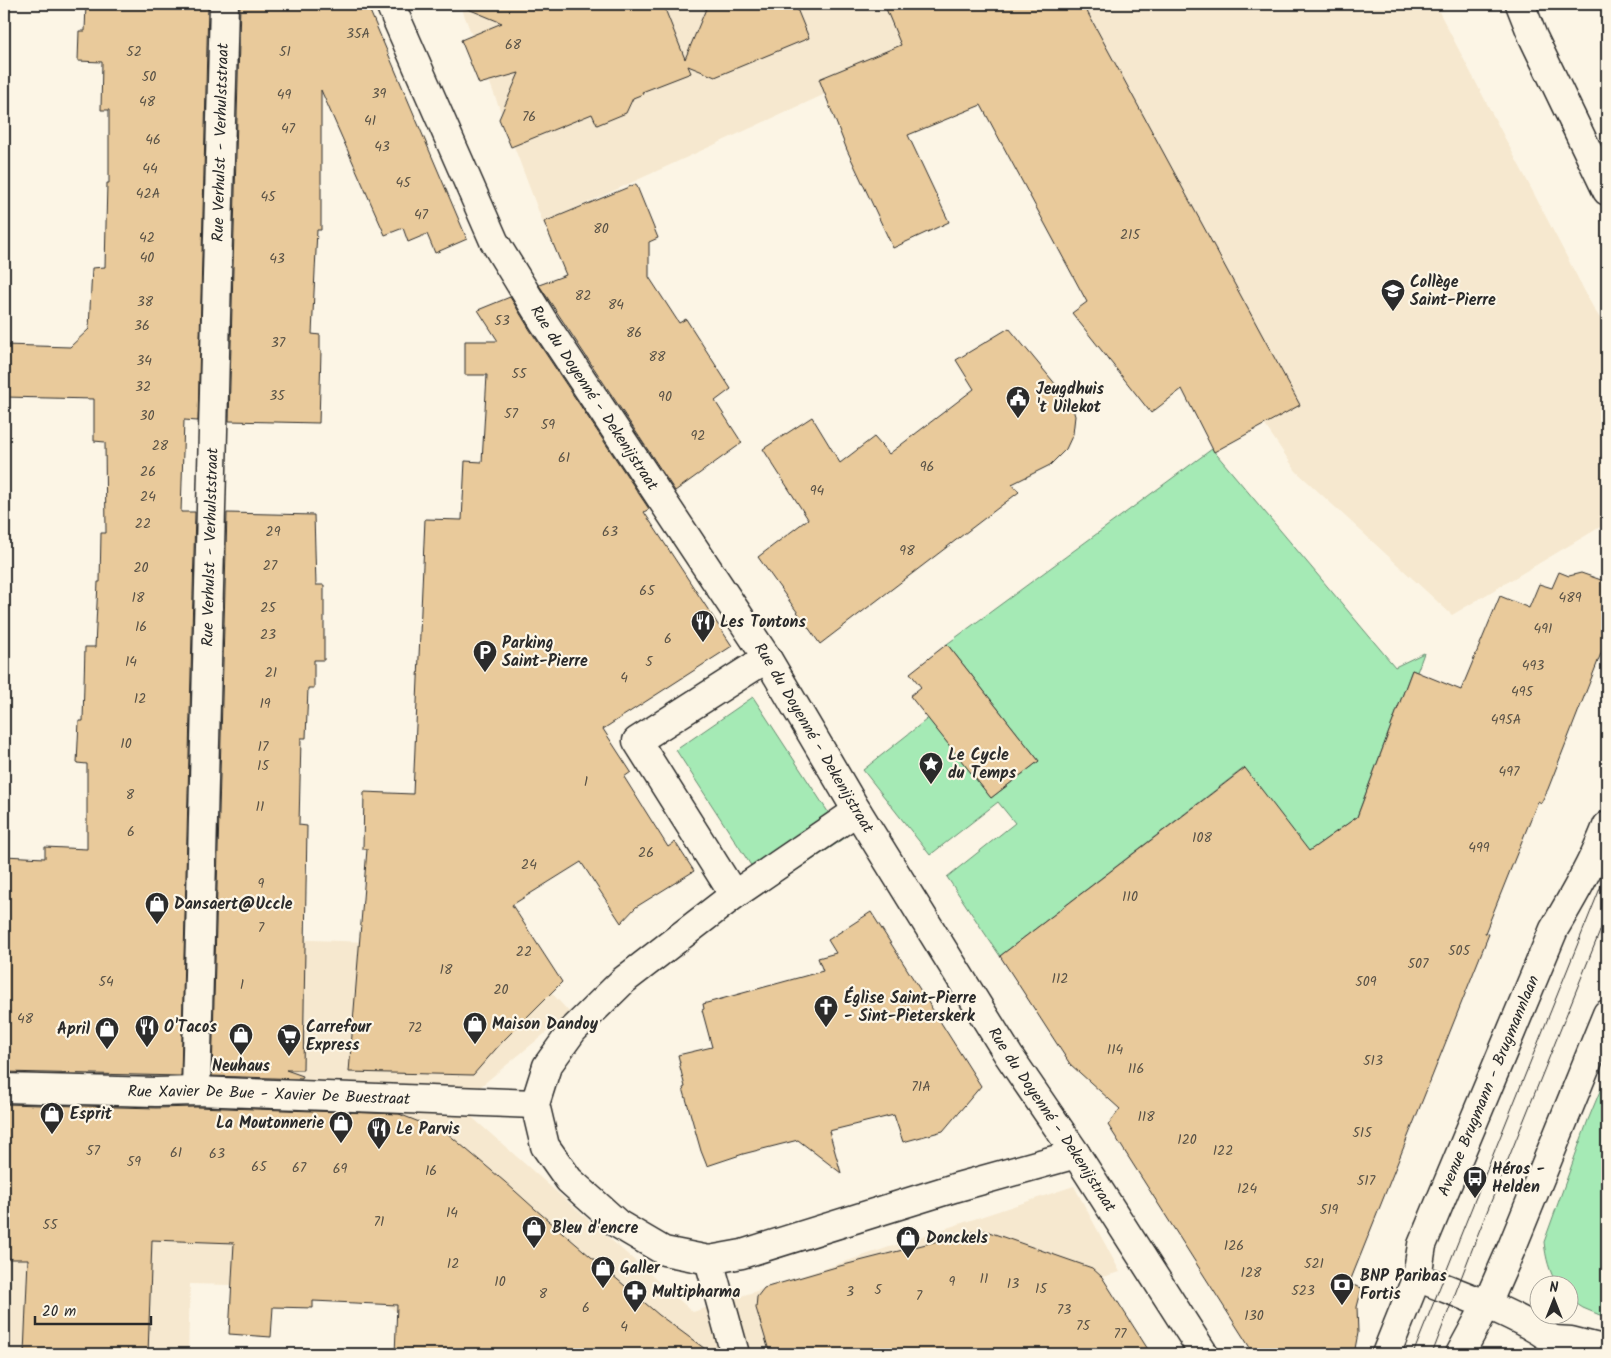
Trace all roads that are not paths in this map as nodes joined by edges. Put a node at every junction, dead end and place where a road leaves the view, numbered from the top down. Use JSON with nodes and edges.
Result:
{"nodes":[{"id":1,"x":224,"y":4,"type":"edge"},
{"id":2,"x":390,"y":4,"type":"edge"},
{"id":3,"x":1520,"y":4,"type":"edge"},
{"id":4,"x":1607,"y":191,"type":"edge"},
{"id":5,"x":767,"y":658,"type":"junction"},
{"id":6,"x":857,"y":811,"type":"junction"},
{"id":7,"x":1604,"y":842,"type":"edge"},
{"id":8,"x":734,"y":895,"type":"junction"},
{"id":9,"x":1607,"y":1014,"type":"edge"},
{"id":10,"x":4,"y":1088,"type":"edge"},
{"id":11,"x":196,"y":1091,"type":"junction"},
{"id":12,"x":535,"y":1104,"type":"junction"},
{"id":13,"x":1076,"y":1154,"type":"junction"},
{"id":14,"x":708,"y":1260,"type":"junction"},
{"id":15,"x":1417,"y":1277,"type":"junction"},
{"id":16,"x":1487,"y":1304,"type":"junction"},
{"id":17,"x":1560,"y":1347,"type":"edge"},
{"id":18,"x":1607,"y":1350,"type":"edge"},
{"id":19,"x":735,"y":1354,"type":"edge"},
{"id":20,"x":1204,"y":1354,"type":"edge"},
{"id":21,"x":1386,"y":1354,"type":"edge"},
{"id":22,"x":1460,"y":1354,"type":"edge"}],
"edges":[{"from":1,"to":11,"type":"street","name":"Rue Verhulst - Verhulststraat"},
{"from":2,"to":5,"type":"street","name":"Rue du Doyenné - Dekenijstraat"},
{"from":3,"to":4,"type":"street"},
{"from":5,"to":6,"type":"street","name":"Rue du Doyenné - Dekenijstraat"},
{"from":5,"to":8,"type":"street"},
{"from":6,"to":8,"type":"street"},
{"from":6,"to":13,"type":"street","name":"Rue du Doyenné - Dekenijstraat"},
{"from":7,"to":15,"type":"street","name":"Avenue Brugmann - Brugmannlaan"},
{"from":8,"to":12,"type":"street"},
{"from":9,"to":16,"type":"street"},
{"from":10,"to":11,"type":"street","name":"Rue Xavier De Bue - Xavier De Buestraat"},
{"from":11,"to":12,"type":"street","name":"Rue Xavier De Bue - Xavier De Buestraat"},
{"from":12,"to":14,"type":"street"},
{"from":13,"to":14,"type":"street"},
{"from":13,"to":20,"type":"street","name":"Rue du Doyenné - Dekenijstraat"},
{"from":14,"to":19,"type":"street"},
{"from":15,"to":16,"type":"street"},
{"from":15,"to":21,"type":"street","name":"Avenue Brugmann - Brugmannlaan"},
{"from":16,"to":17,"type":"street"},
{"from":16,"to":22,"type":"street"},
{"from":17,"to":18,"type":"street"}]}
